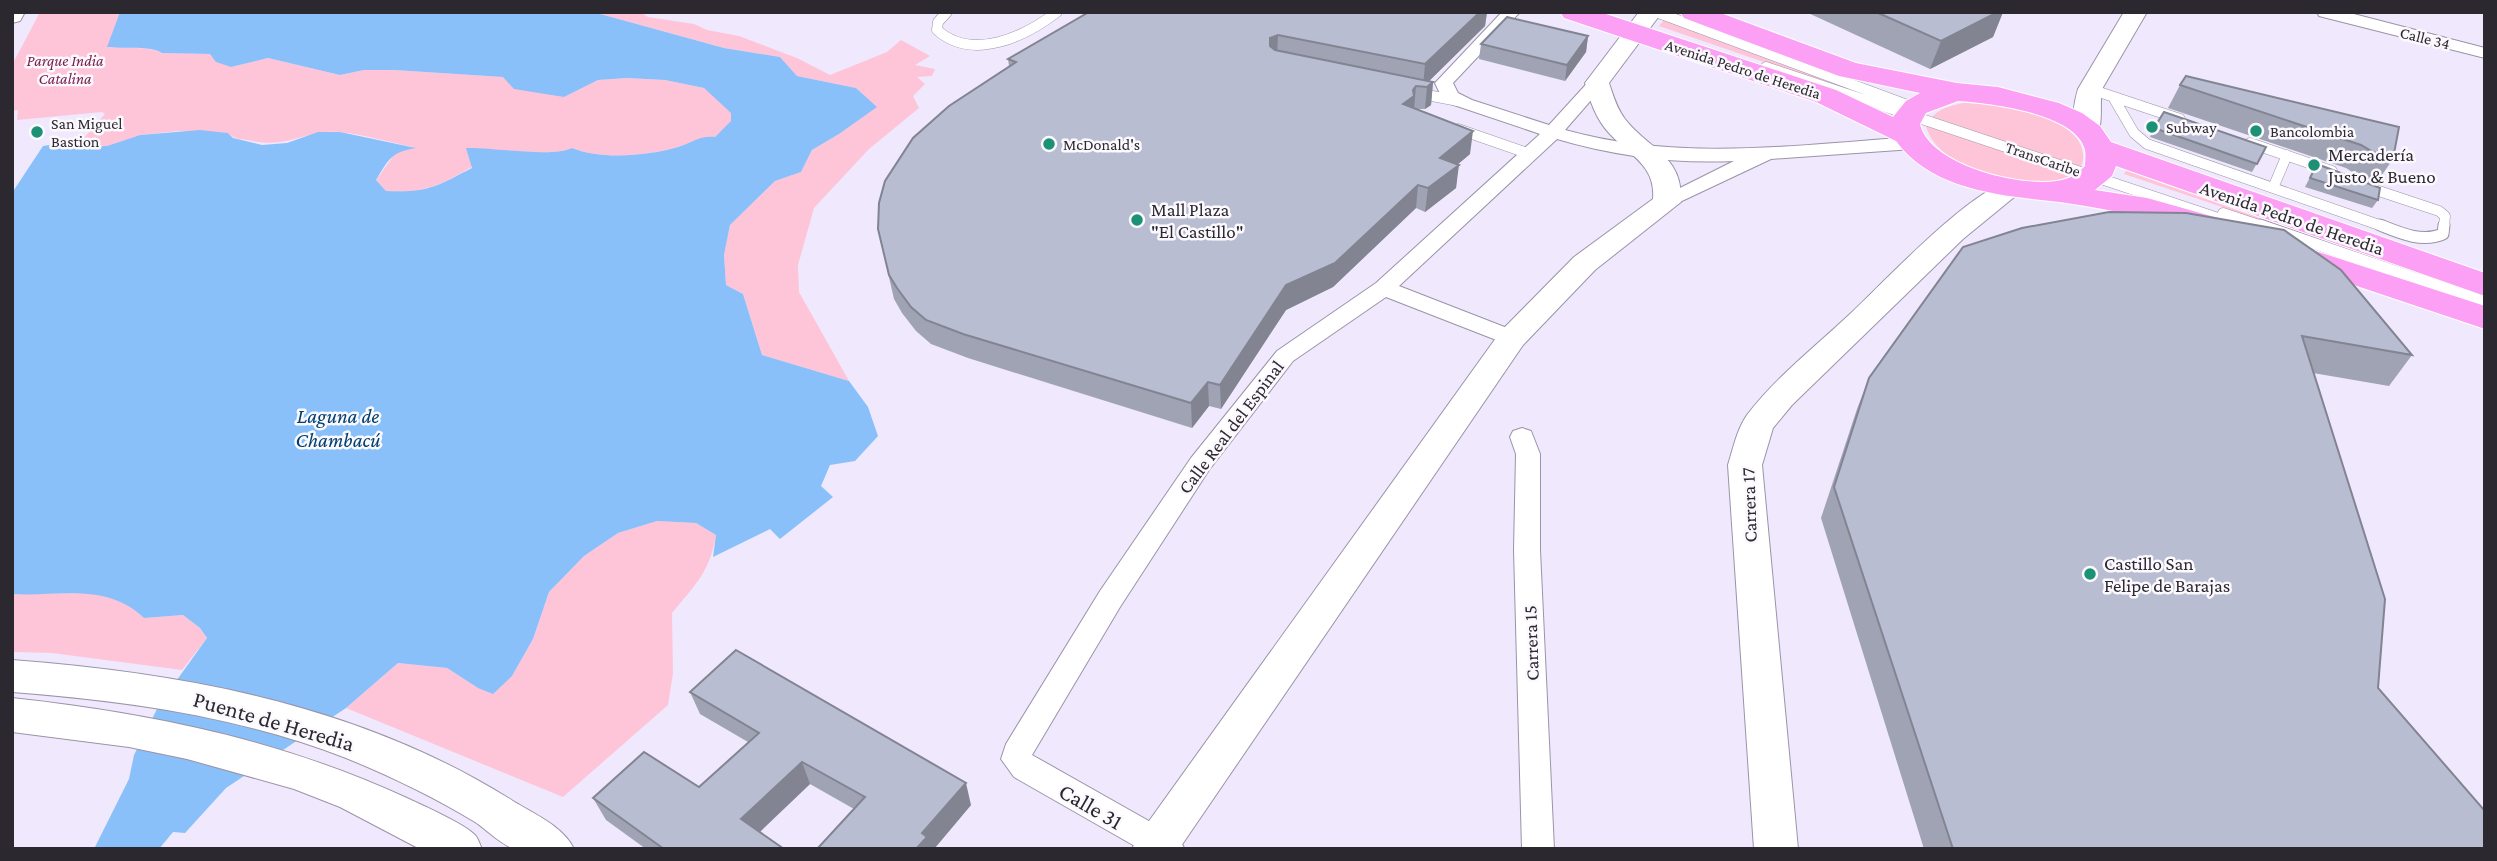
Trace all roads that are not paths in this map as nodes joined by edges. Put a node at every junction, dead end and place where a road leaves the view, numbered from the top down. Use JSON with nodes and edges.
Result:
{"nodes":[{"id":1,"x":947,"y":12,"type":"edge"},
{"id":2,"x":1057,"y":12,"type":"edge"},
{"id":3,"x":1512,"y":12,"type":"edge"},
{"id":4,"x":1573,"y":12,"type":"edge"},
{"id":5,"x":1599,"y":12,"type":"edge"},
{"id":6,"x":1693,"y":12,"type":"edge"},
{"id":7,"x":2136,"y":12,"type":"edge"},
{"id":8,"x":2325,"y":12,"type":"edge"},
{"id":9,"x":1645,"y":21,"type":"edge"},
{"id":10,"x":2485,"y":53,"type":"edge"},
{"id":11,"x":1597,"y":83,"type":"junction"},
{"id":12,"x":1406,"y":90,"type":"edge"},
{"id":13,"x":1958,"y":92,"type":"junction"},
{"id":14,"x":2102,"y":93,"type":"junction"},
{"id":15,"x":1458,"y":101,"type":"junction"},
{"id":16,"x":2187,"y":122,"type":"edge"},
{"id":17,"x":1442,"y":123,"type":"edge"},
{"id":18,"x":1910,"y":125,"type":"junction"},
{"id":19,"x":1496,"y":136,"type":"dead end"},
{"id":20,"x":2237,"y":138,"type":"edge"},
{"id":21,"x":1540,"y":144,"type":"junction"},
{"id":22,"x":1767,"y":153,"type":"junction"},
{"id":23,"x":1652,"y":154,"type":"junction"},
{"id":24,"x":2287,"y":155,"type":"junction"},
{"id":25,"x":2096,"y":157,"type":"junction"},
{"id":26,"x":2344,"y":175,"type":"edge"},
{"id":27,"x":2354,"y":182,"type":"edge"},
{"id":28,"x":2273,"y":188,"type":"junction"},
{"id":29,"x":2010,"y":189,"type":"junction"},
{"id":30,"x":2045,"y":191,"type":"junction"},
{"id":31,"x":1667,"y":202,"type":"junction"},
{"id":32,"x":2410,"y":236,"type":"junction"},
{"id":33,"x":2426,"y":264,"type":"junction"},
{"id":34,"x":2485,"y":285,"type":"edge"},
{"id":35,"x":1384,"y":288,"type":"junction"},
{"id":36,"x":2485,"y":302,"type":"edge"},
{"id":37,"x":2485,"y":311,"type":"edge"},
{"id":38,"x":2485,"y":318,"type":"edge"},
{"id":39,"x":1512,"y":338,"type":"junction"},
{"id":40,"x":1522,"y":438,"type":"dead end"},
{"id":41,"x":12,"y":676,"type":"edge"},
{"id":42,"x":12,"y":715,"type":"edge"},
{"id":43,"x":1016,"y":759,"type":"joint"},
{"id":44,"x":1160,"y":847,"type":"edge"},
{"id":45,"x":460,"y":849,"type":"edge"},
{"id":46,"x":552,"y":849,"type":"edge"},
{"id":47,"x":1538,"y":849,"type":"edge"},
{"id":48,"x":1776,"y":849,"type":"edge"}],
"edges":[{"from":1,"to":2,"type":"lane"},
{"from":3,"to":15,"type":"street"},
{"from":4,"to":9,"type":"highway","name":"Avenida Pedro de Heredia"},
{"from":5,"to":9,"type":"lane"},
{"from":6,"to":13,"type":"highway","name":"Avenida Pedro de Heredia"},
{"from":7,"to":14,"type":"main road"},
{"from":8,"to":10,"type":"street","name":"Calle 34"},
{"from":9,"to":11,"type":"main road","name":"Calle Real del Espinal"},
{"from":9,"to":18,"type":"highway","name":"Avenida Pedro de Heredia"},
{"from":11,"to":21,"type":"street","name":"Calle Real del Espinal"},
{"from":11,"to":23,"type":"main road"},
{"from":12,"to":15,"type":"lane"},
{"from":13,"to":18,"type":"highway"},
{"from":13,"to":25,"type":"highway","name":"Avenida Pedro de Heredia"},
{"from":14,"to":16,"type":"lane"},
{"from":14,"to":25,"type":"main road"},
{"from":14,"to":28,"type":"lane"},
{"from":15,"to":21,"type":"street"},
{"from":17,"to":21,"type":"lane"},
{"from":18,"to":22,"type":"street"},
{"from":18,"to":25,"type":"lane","name":"TransCaribe"},
{"from":18,"to":29,"type":"highway","name":"Avenida Pedro de Heredia"},
{"from":19,"to":21,"type":"lane"},
{"from":20,"to":24,"type":"lane"},
{"from":21,"to":23,"type":"street"},
{"from":21,"to":35,"type":"street","name":"Calle Real del Espinal"},
{"from":22,"to":23,"type":"street"},
{"from":22,"to":31,"type":"street"},
{"from":23,"to":31,"type":"main road"},
{"from":24,"to":26,"type":"lane"},
{"from":24,"to":28,"type":"lane"},
{"from":25,"to":30,"type":"highway"},
{"from":25,"to":33,"type":"highway","name":"Avenida Pedro de Heredia"},
{"from":25,"to":36,"type":"lane","name":"TransCaribe"},
{"from":25,"to":37,"type":"lane","name":"TransCaribe"},
{"from":27,"to":32,"type":"lane"},
{"from":28,"to":32,"type":"lane"},
{"from":29,"to":30,"type":"highway","name":"Avenida Pedro de Heredia"},
{"from":29,"to":48,"type":"main road","name":"Carrera 17"},
{"from":30,"to":38,"type":"highway","name":"Avenida Pedro de Heredia"},
{"from":31,"to":39,"type":"main road"},
{"from":32,"to":33,"type":"lane"},
{"from":33,"to":34,"type":"highway","name":"Avenida Pedro de Heredia"},
{"from":35,"to":39,"type":"street"},
{"from":35,"to":43,"type":"street","name":"Calle Real del Espinal"},
{"from":39,"to":44,"type":"main road"},
{"from":40,"to":47,"type":"street","name":"Carrera 15"},
{"from":41,"to":46,"type":"main road","name":"Puente de Heredia"},
{"from":42,"to":45,"type":"main road","name":"Puente de Heredia"},
{"from":43,"to":44,"type":"street","name":"Calle 31"}]}
